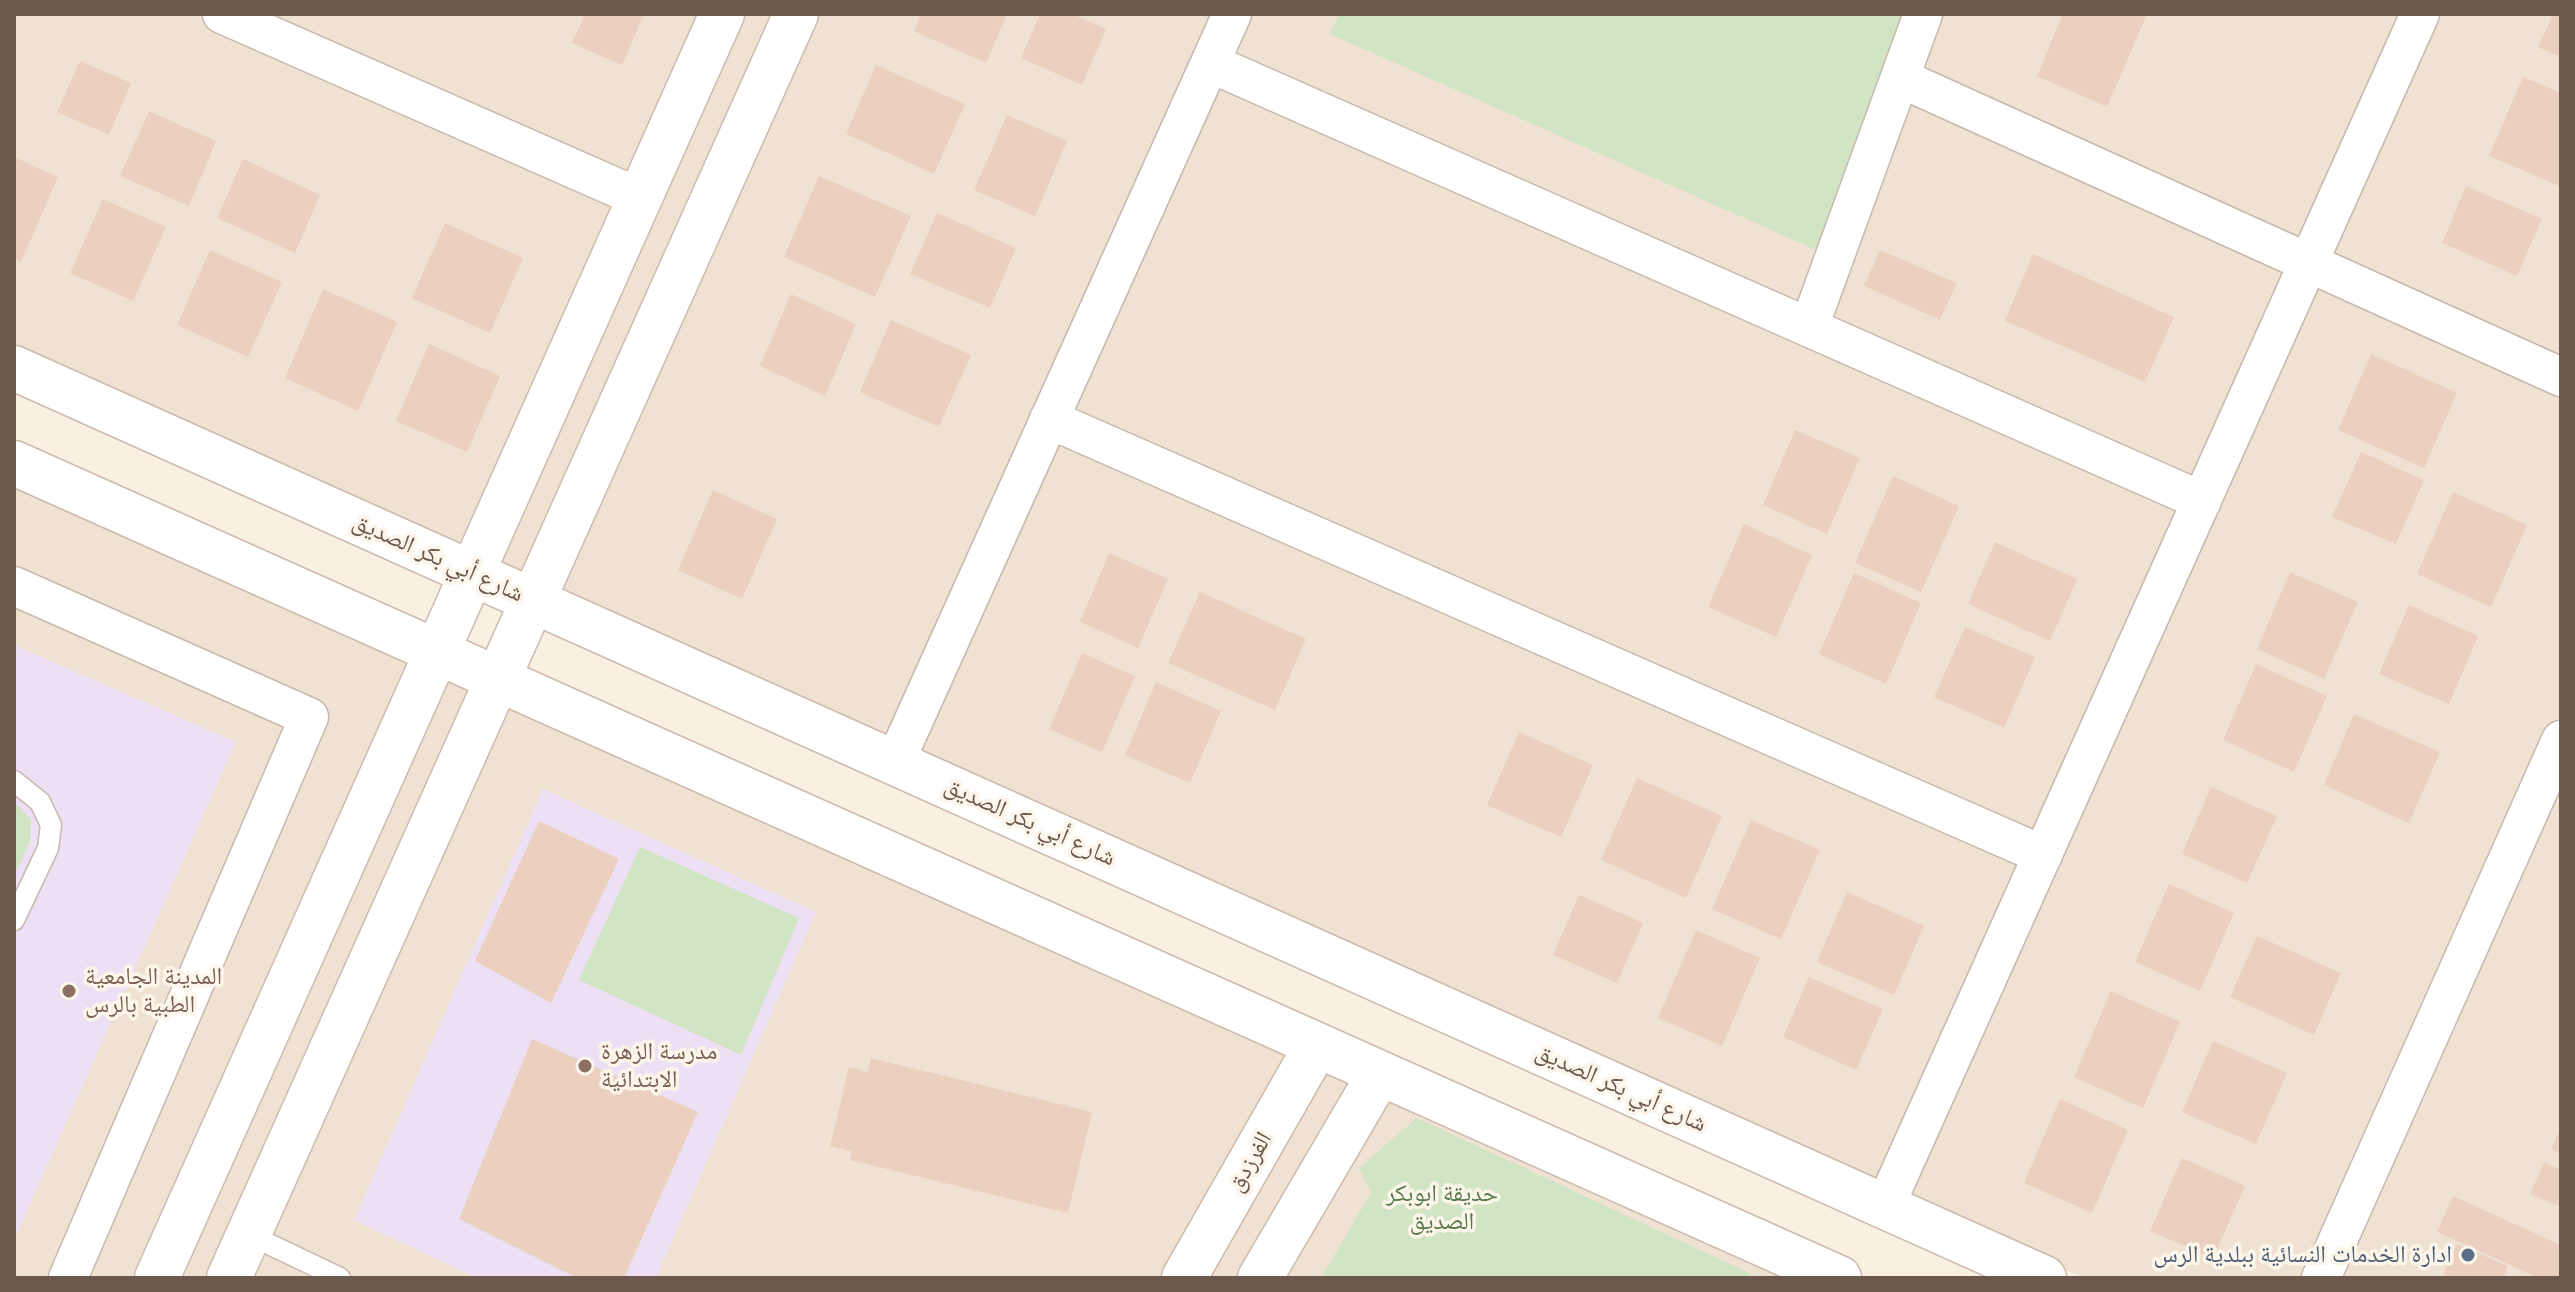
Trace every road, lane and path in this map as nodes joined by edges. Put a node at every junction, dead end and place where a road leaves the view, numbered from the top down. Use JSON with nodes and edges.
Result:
{"nodes":[{"id":1,"x":222,"y":14,"type":"edge"},
{"id":2,"x":722,"y":14,"type":"edge"},
{"id":3,"x":796,"y":14,"type":"edge"},
{"id":4,"x":1232,"y":14,"type":"edge"},
{"id":5,"x":1923,"y":14,"type":"edge"},
{"id":6,"x":2420,"y":14,"type":"edge"},
{"id":7,"x":1210,"y":63,"type":"junction"},
{"id":8,"x":1900,"y":78,"type":"junction"},
{"id":9,"x":640,"y":198,"type":"junction"},
{"id":10,"x":2308,"y":264,"type":"junction"},
{"id":11,"x":1809,"y":327,"type":"junction"},
{"id":12,"x":14,"y":368,"type":"edge"},
{"id":13,"x":2561,"y":377,"type":"edge"},
{"id":14,"x":1049,"y":419,"type":"junction"},
{"id":15,"x":14,"y":463,"type":"edge"},
{"id":16,"x":2202,"y":501,"type":"junction"},
{"id":17,"x":472,"y":572,"type":"junction"},
{"id":18,"x":14,"y":586,"type":"edge"},
{"id":19,"x":533,"y":600,"type":"junction"},
{"id":20,"x":435,"y":651,"type":"junction"},
{"id":21,"x":497,"y":679,"type":"junction"},
{"id":22,"x":2561,"y":740,"type":"edge"},
{"id":23,"x":895,"y":762,"type":"junction"},
{"id":24,"x":14,"y":781,"type":"edge"},
{"id":25,"x":2043,"y":855,"type":"junction"},
{"id":26,"x":14,"y":920,"type":"edge"},
{"id":27,"x":1317,"y":1045,"type":"junction"},
{"id":28,"x":1380,"y":1073,"type":"junction"},
{"id":29,"x":1885,"y":1206,"type":"junction"},
{"id":30,"x":248,"y":1234,"type":"junction"},
{"id":31,"x":68,"y":1278,"type":"edge"},
{"id":32,"x":157,"y":1278,"type":"edge"},
{"id":33,"x":229,"y":1278,"type":"edge"},
{"id":34,"x":340,"y":1278,"type":"edge"},
{"id":35,"x":1184,"y":1278,"type":"edge"},
{"id":36,"x":1260,"y":1278,"type":"edge"},
{"id":37,"x":1839,"y":1278,"type":"edge"},
{"id":38,"x":2044,"y":1278,"type":"edge"},
{"id":39,"x":2321,"y":1278,"type":"edge"}],
"edges":[{"from":1,"to":9,"type":"street"},
{"from":2,"to":9,"type":"street"},
{"from":3,"to":19,"type":"street"},
{"from":4,"to":7,"type":"street"},
{"from":5,"to":8,"type":"street"},
{"from":6,"to":10,"type":"street"},
{"from":7,"to":11,"type":"street"},
{"from":7,"to":14,"type":"street"},
{"from":8,"to":10,"type":"street"},
{"from":8,"to":11,"type":"street"},
{"from":9,"to":17,"type":"street"},
{"from":10,"to":13,"type":"street"},
{"from":10,"to":16,"type":"street"},
{"from":11,"to":16,"type":"street"},
{"from":12,"to":17,"type":"street","name":"شارع أبي بكر الصديق"},
{"from":14,"to":23,"type":"street"},
{"from":14,"to":25,"type":"street"},
{"from":15,"to":20,"type":"street"},
{"from":16,"to":25,"type":"street"},
{"from":17,"to":19,"type":"street","name":"شارع أبي بكر الصديق"},
{"from":17,"to":20,"type":"street"},
{"from":18,"to":31,"type":"street"},
{"from":19,"to":21,"type":"street"},
{"from":19,"to":23,"type":"street","name":"شارع أبي بكر الصديق"},
{"from":20,"to":21,"type":"street"},
{"from":20,"to":32,"type":"street"},
{"from":21,"to":27,"type":"street"},
{"from":21,"to":30,"type":"street"},
{"from":22,"to":39,"type":"street"},
{"from":23,"to":29,"type":"street","name":"شارع أبي بكر الصديق"},
{"from":24,"to":26,"type":"lane"},
{"from":25,"to":29,"type":"street"},
{"from":27,"to":28,"type":"street"},
{"from":27,"to":35,"type":"street","name":"الفرزدق"},
{"from":28,"to":36,"type":"street"},
{"from":28,"to":37,"type":"street"},
{"from":29,"to":38,"type":"street","name":"شارع أبي بكر الصديق"},
{"from":30,"to":33,"type":"street"},
{"from":30,"to":34,"type":"lane"}]}
